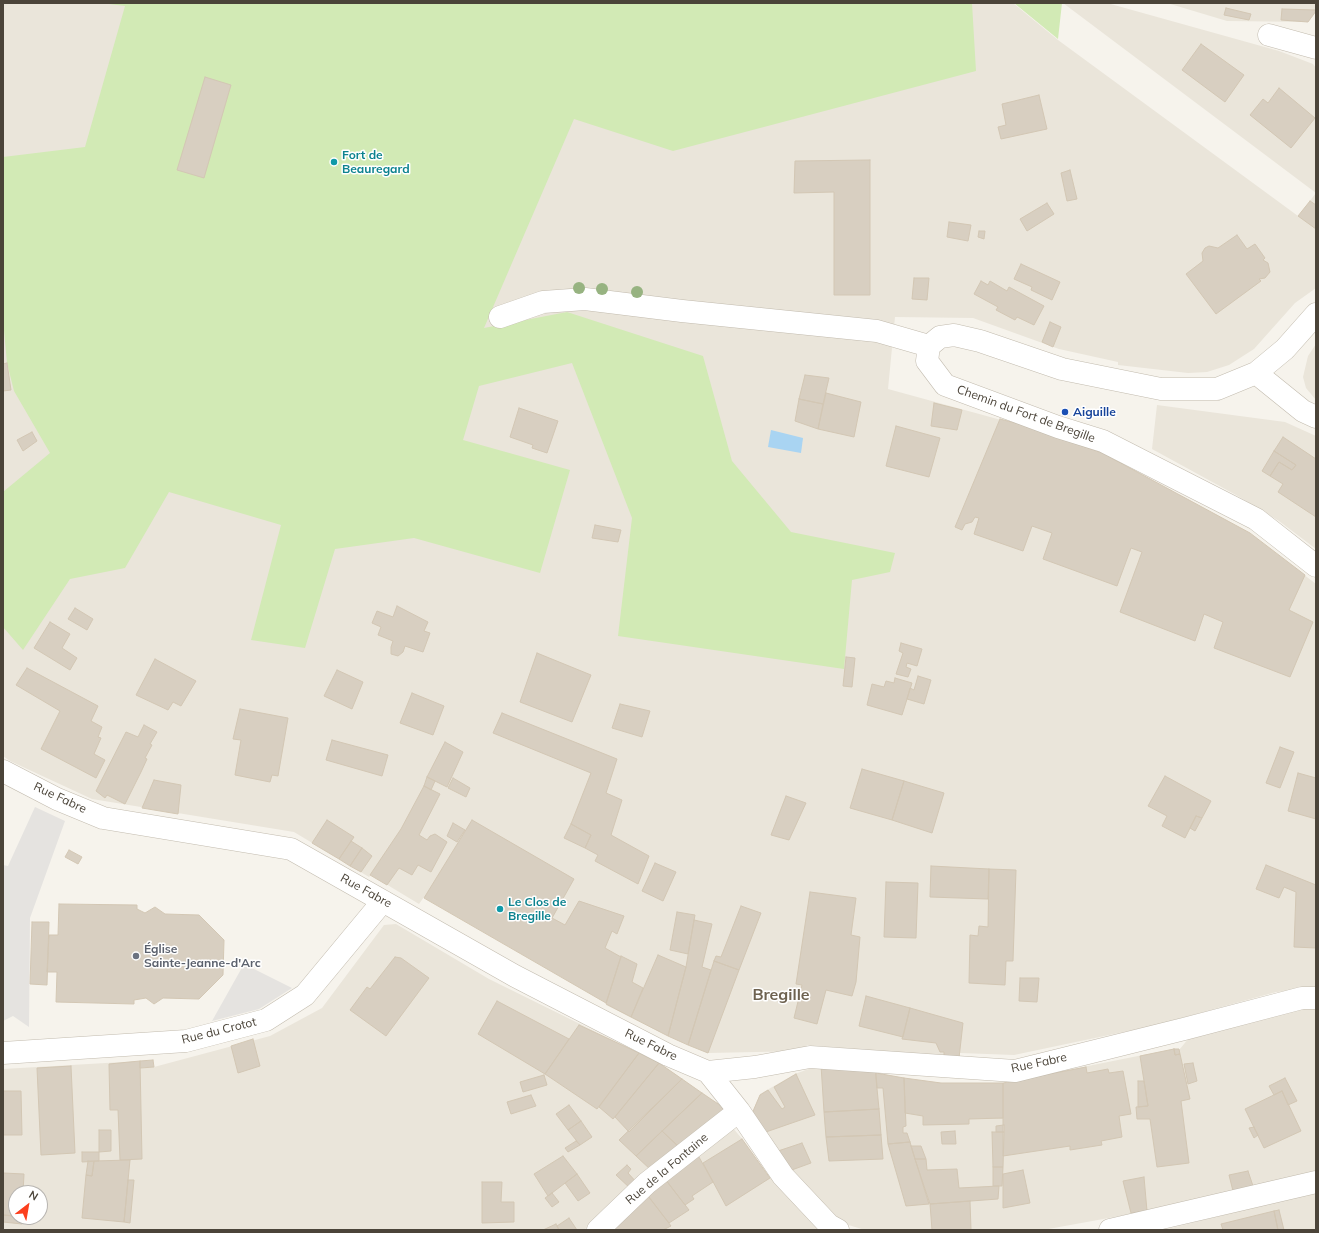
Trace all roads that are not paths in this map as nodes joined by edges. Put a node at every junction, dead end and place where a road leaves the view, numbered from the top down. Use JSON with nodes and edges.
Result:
{"nodes":[{"id":1,"x":1269,"y":35,"type":"dead end"},
{"id":2,"x":1316,"y":48,"type":"edge"},
{"id":3,"x":1316,"y":314,"type":"edge"},
{"id":4,"x":500,"y":317,"type":"dead end"},
{"id":5,"x":929,"y":346,"type":"junction"},
{"id":6,"x":1256,"y":373,"type":"junction"},
{"id":7,"x":1316,"y":417,"type":"edge"},
{"id":8,"x":1316,"y":566,"type":"edge"},
{"id":9,"x":3,"y":771,"type":"edge"},
{"id":10,"x":383,"y":901,"type":"junction"},
{"id":11,"x":1316,"y":998,"type":"edge"},
{"id":12,"x":3,"y":1053,"type":"edge"},
{"id":13,"x":708,"y":1072,"type":"junction"},
{"id":14,"x":739,"y":1111,"type":"junction"},
{"id":15,"x":1316,"y":1182,"type":"edge"},
{"id":16,"x":598,"y":1230,"type":"edge"},
{"id":17,"x":838,"y":1230,"type":"edge"},
{"id":18,"x":1110,"y":1230,"type":"edge"}],
"edges":[{"from":1,"to":2,"type":"street"},
{"from":3,"to":6,"type":"street"},
{"from":4,"to":5,"type":"street"},
{"from":5,"to":6,"type":"street"},
{"from":5,"to":8,"type":"street","name":"Chemin du Fort de Bregille"},
{"from":6,"to":7,"type":"street"},
{"from":9,"to":10,"type":"street","name":"Rue Fabre"},
{"from":10,"to":12,"type":"street","name":"Rue du Crotot"},
{"from":10,"to":13,"type":"street","name":"Rue Fabre"},
{"from":11,"to":13,"type":"street","name":"Rue Fabre"},
{"from":13,"to":14,"type":"street","name":"Rue Fabre"},
{"from":14,"to":16,"type":"street","name":"Rue de la Fontaine"},
{"from":14,"to":17,"type":"street","name":"Rue Fabre"},
{"from":15,"to":18,"type":"street"}]}
